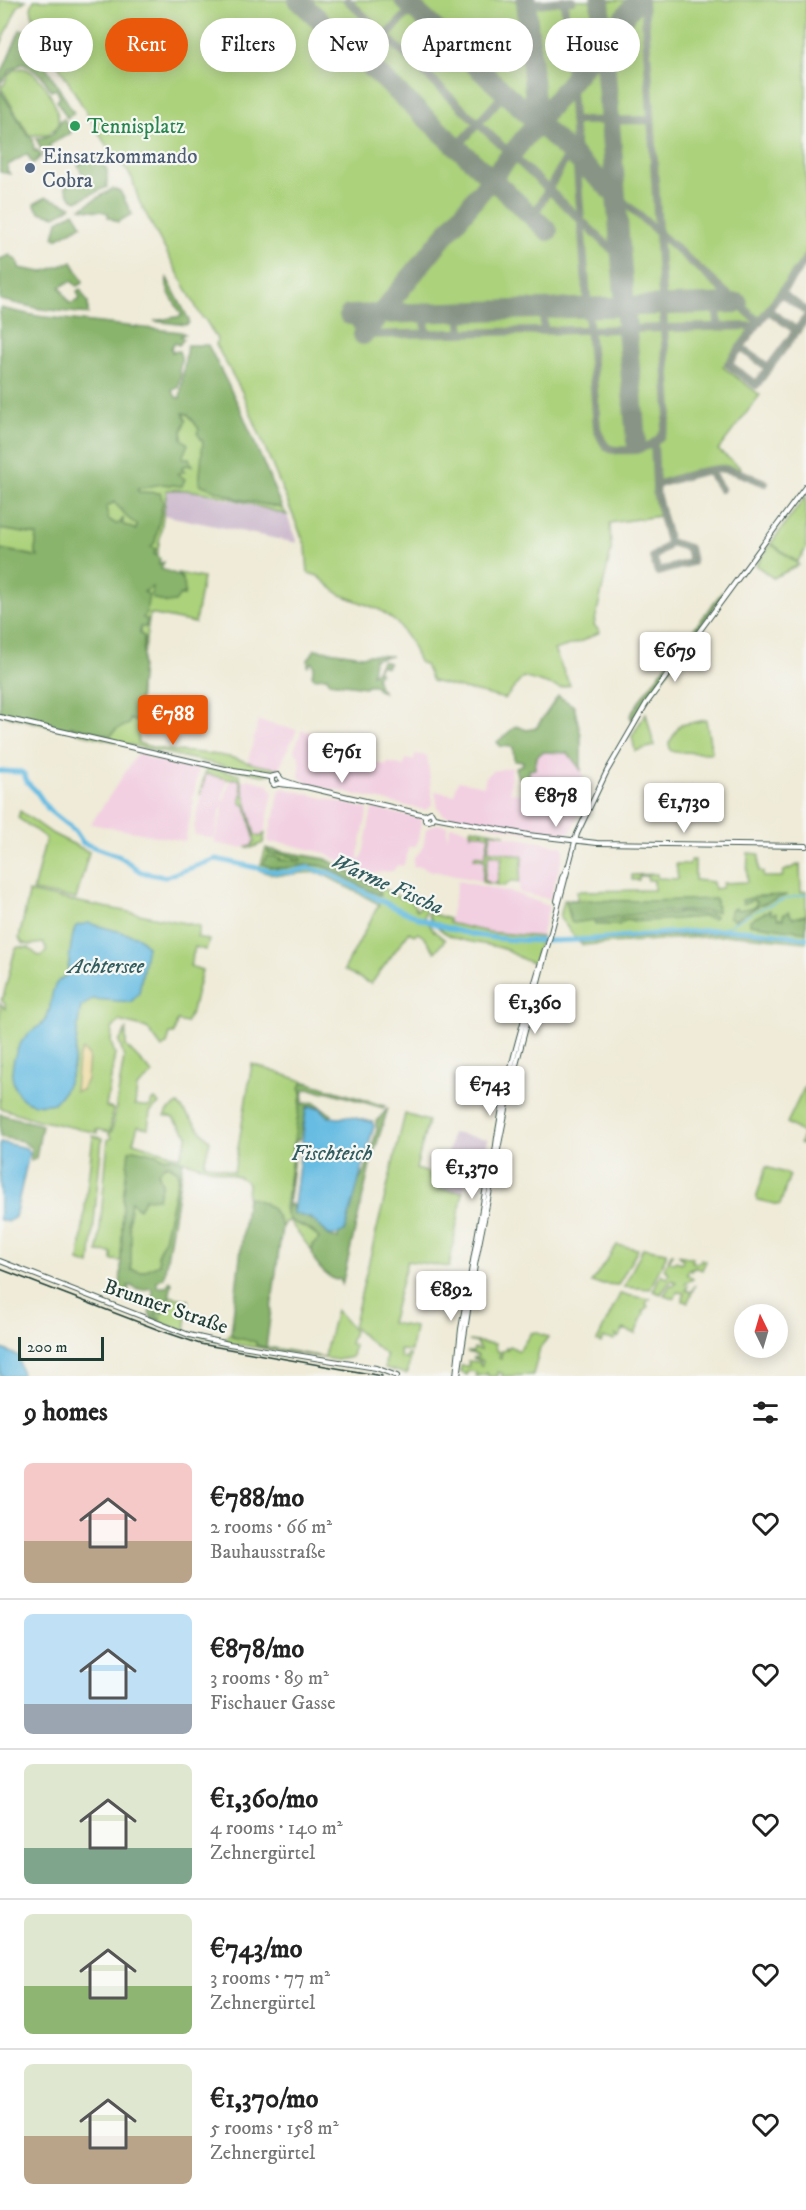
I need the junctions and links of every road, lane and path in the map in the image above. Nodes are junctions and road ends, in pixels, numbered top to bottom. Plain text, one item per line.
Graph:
1 (806, 486) edge
2 (0, 717) edge
3 (272, 780) junction
4 (281, 782) junction
5 (575, 841) junction
6 (806, 846) edge
7 (0, 1261) edge
8 (397, 1376) edge
9 (457, 1376) edge

1 - 5 main road
2 - 3 main road
3 - 4 main road
3 - 4 main road
4 - 5 main road
5 - 6 main road
5 - 9 main road
7 - 8 main road, Brunner Straße

